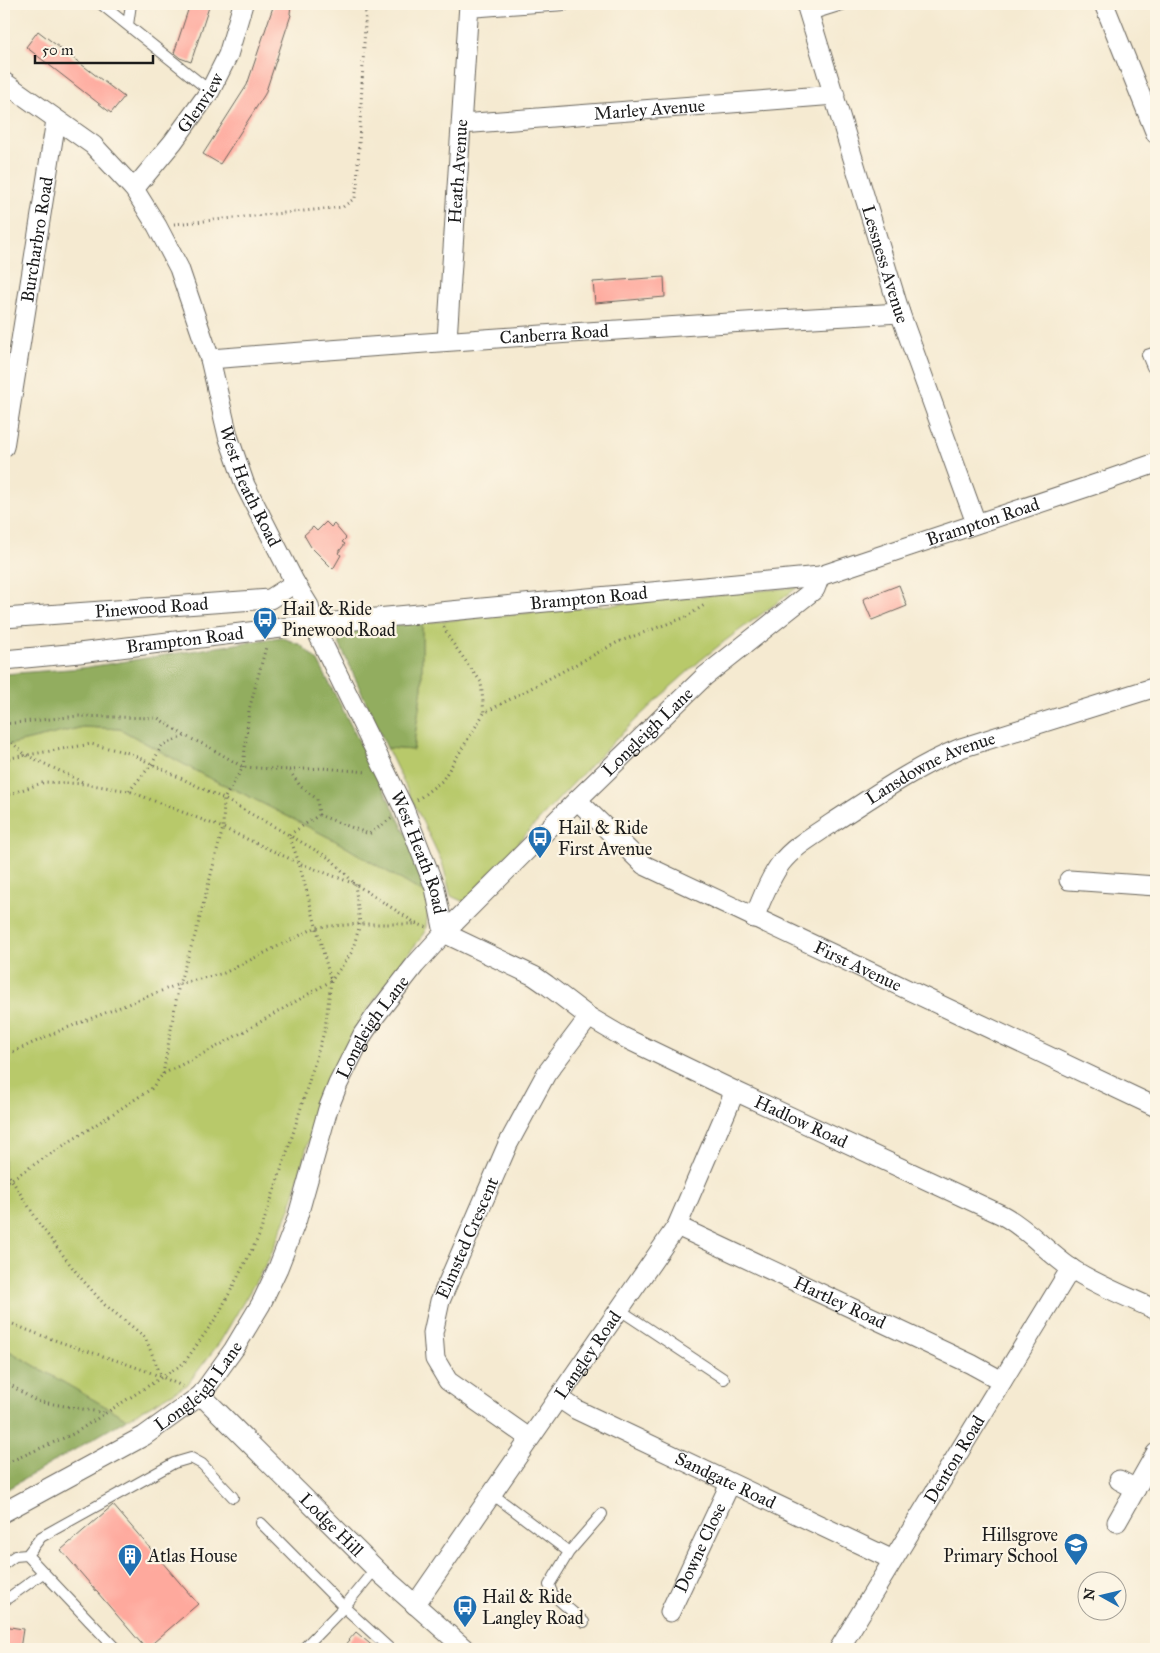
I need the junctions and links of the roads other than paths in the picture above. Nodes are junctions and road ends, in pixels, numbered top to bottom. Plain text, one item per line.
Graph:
1 (101, 4) edge
2 (131, 4) edge
3 (242, 4) edge
4 (845, 4) edge
5 (1104, 4) edge
6 (565, 5) dead end
7 (469, 8) edge
8 (808, 9) edge
9 (128, 25) junction
10 (4, 82) edge
11 (210, 91) junction
12 (835, 95) junction
13 (56, 120) junction
14 (462, 124) junction
15 (1156, 134) edge
16 (134, 190) junction
17 (900, 314) junction
18 (447, 340) junction
19 (1156, 352) edge
20 (210, 359) junction
21 (1152, 367) dead end
22 (4, 448) edge
23 (1156, 463) edge
24 (976, 523) junction
25 (820, 576) junction
26 (295, 584) junction
27 (4, 618) edge
28 (313, 624) junction
29 (4, 660) edge
30 (1156, 687) edge
31 (576, 800) junction
32 (1069, 880) dead end
33 (1156, 886) edge
34 (754, 918) junction
35 (444, 933) junction
36 (588, 1017) junction
37 (734, 1091) junction
38 (1156, 1107) edge
39 (677, 1226) junction
40 (1071, 1268) junction
41 (620, 1310) junction
42 (1156, 1310) edge
43 (724, 1379) dead end
44 (1002, 1381) junction
45 (201, 1395) junction
46 (559, 1398) junction
47 (529, 1438) junction
48 (1156, 1453) edge
49 (1119, 1480) dead end
50 (730, 1484) junction
51 (1136, 1489) junction
52 (491, 1493) junction
53 (233, 1497) dead end
54 (4, 1512) edge
55 (602, 1514) dead end
56 (1117, 1522) dead end
57 (261, 1523) dead end
58 (569, 1552) junction
59 (27, 1555) junction
60 (893, 1560) junction
61 (4, 1564) edge
62 (376, 1568) junction
63 (43, 1573) junction
64 (4, 1600) edge
65 (415, 1605) junction
66 (344, 1607) junction
67 (670, 1612) dead end
68 (584, 1622) dead end
69 (116, 1649) edge
70 (303, 1649) edge
71 (390, 1649) edge
72 (466, 1649) edge
73 (839, 1649) edge

1 - 9 lane
2 - 9 lane
3 - 11 street, Glenview
4 - 8 lane
5 - 15 street
6 - 7 lane
7 - 14 street, Heath Avenue
8 - 12 street, Lessness Avenue
9 - 11 lane
10 - 13 street, West Heath Road
11 - 16 street, Glenview
12 - 14 street, Marley Avenue
12 - 17 street, Lessness Avenue
13 - 16 street, West Heath Road
13 - 22 street, Burcharbro Road
14 - 18 street, Heath Avenue
16 - 20 street, West Heath Road
17 - 18 street, Canberra Road
17 - 24 street, Lessness Avenue
18 - 20 street, Canberra Road
19 - 21 lane
20 - 26 street, West Heath Road
23 - 24 street, Brampton Road
24 - 25 street, Brampton Road
25 - 28 street, Brampton Road
25 - 31 street, Longleigh Lane
26 - 27 street, Pinewood Road
26 - 28 street, West Heath Road
28 - 29 street, Brampton Road
28 - 35 street, West Heath Road
30 - 34 street, Lansdowne Avenue
31 - 34 street, First Avenue
31 - 35 street, Longleigh Lane
32 - 33 street
34 - 38 street, First Avenue
35 - 36 street, Hadlow Road
35 - 45 street, Longleigh Lane
36 - 37 street, Hadlow Road
36 - 47 street, Elmsted Crescent
37 - 39 street, Langley Road
37 - 40 street, Hadlow Road
39 - 41 street, Langley Road
39 - 44 street, Hartley Road
40 - 42 street, Hadlow Road
40 - 44 street, Denton Road
41 - 43 lane
41 - 46 street, Langley Road
44 - 60 street, Denton Road
45 - 54 street, Longleigh Lane
45 - 62 street, Lodge Hill
46 - 47 street, Langley Road
46 - 50 street, Sandgate Road
47 - 52 street, Langley Road
48 - 51 street
49 - 51 street
50 - 60 street, Sandgate Road
50 - 67 street, Downe Close
51 - 56 street
52 - 58 lane
52 - 65 street, Langley Road
53 - 59 lane
55 - 58 lane
57 - 66 lane
58 - 68 lane
59 - 61 lane
59 - 63 lane
60 - 73 street, Denton Road
62 - 65 street, Lodge Hill
62 - 66 lane
63 - 64 lane
63 - 69 lane
65 - 72 street, Lodge Hill
66 - 70 lane
66 - 71 lane

